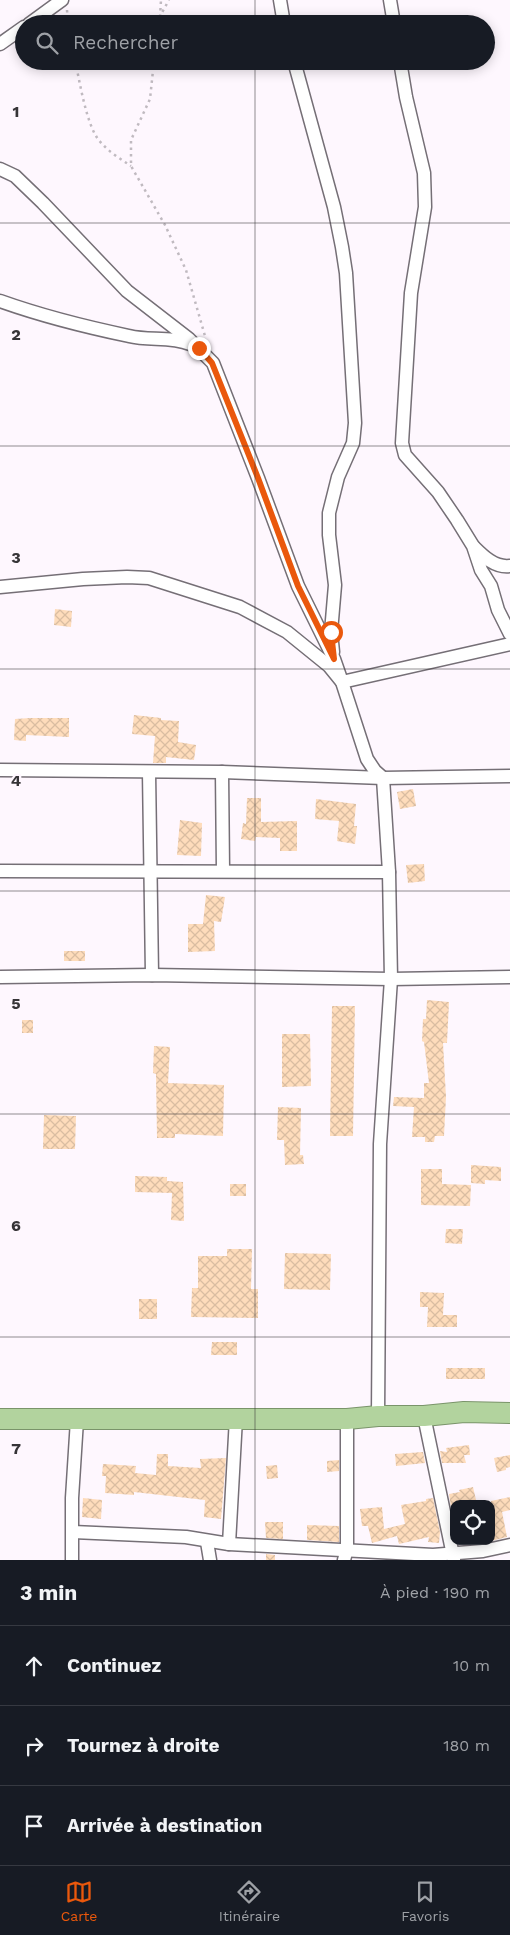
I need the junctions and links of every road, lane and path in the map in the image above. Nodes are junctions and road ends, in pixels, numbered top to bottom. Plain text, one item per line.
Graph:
1 (62, 0) edge
2 (161, 0) edge
3 (170, 0) edge
4 (280, 0) edge
5 (390, 0) edge
6 (41, 15) edge
7 (159, 15) edge
8 (161, 15) edge
9 (282, 15) edge
10 (392, 15) edge
11 (15, 33) edge
12 (0, 44) edge
13 (77, 70) edge
14 (153, 70) edge
15 (296, 70) edge
16 (402, 70) edge
17 (131, 166) junction
18 (0, 169) edge
19 (0, 301) edge
20 (205, 336) dead end
21 (199, 348) junction
22 (473, 546) junction
23 (510, 566) edge
24 (0, 587) edge
25 (510, 634) edge
26 (510, 644) edge
27 (334, 659) junction
28 (342, 682) junction
29 (0, 770) edge
30 (149, 772) junction
31 (222, 772) junction
32 (510, 776) edge
33 (383, 778) junction
34 (0, 870) edge
35 (151, 871) junction
36 (223, 871) junction
37 (390, 872) junction
38 (152, 975) junction
39 (0, 977) edge
40 (510, 977) edge
41 (391, 979) junction
42 (510, 1413) edge
43 (378, 1416) junction
44 (424, 1416) junction
45 (236, 1418) junction
46 (0, 1419) edge
47 (347, 1419) junction
48 (78, 1420) junction
49 (73, 1532) junction
50 (207, 1542) junction
51 (229, 1544) junction
52 (510, 1545) edge
53 (345, 1554) edge
54 (453, 1557) edge
55 (72, 1560) edge
56 (210, 1560) edge

1 - 6 street
2 - 7 path
3 - 8 path
4 - 9 street
5 - 10 street
11 - 12 street
13 - 17 path
14 - 17 path
15 - 27 street
16 - 22 street
17 - 20 path
18 - 21 street
19 - 21 street
21 - 27 street
22 - 23 street
22 - 25 street
24 - 28 street
26 - 28 street
27 - 28 street
28 - 33 street
29 - 30 street
30 - 31 street
30 - 35 street
31 - 33 street
31 - 36 street
32 - 33 street
33 - 37 street
34 - 35 street
35 - 36 street
35 - 38 street
36 - 37 street
37 - 41 street
38 - 39 street
38 - 41 street
40 - 41 street
41 - 43 street
42 - 44 highway
43 - 44 highway
43 - 47 highway
44 - 54 street
45 - 47 highway
45 - 48 highway
45 - 51 street
46 - 48 highway
47 - 53 street
48 - 49 street
49 - 50 street
49 - 55 street
50 - 51 street
50 - 56 street
51 - 53 street
52 - 54 street
53 - 54 street

